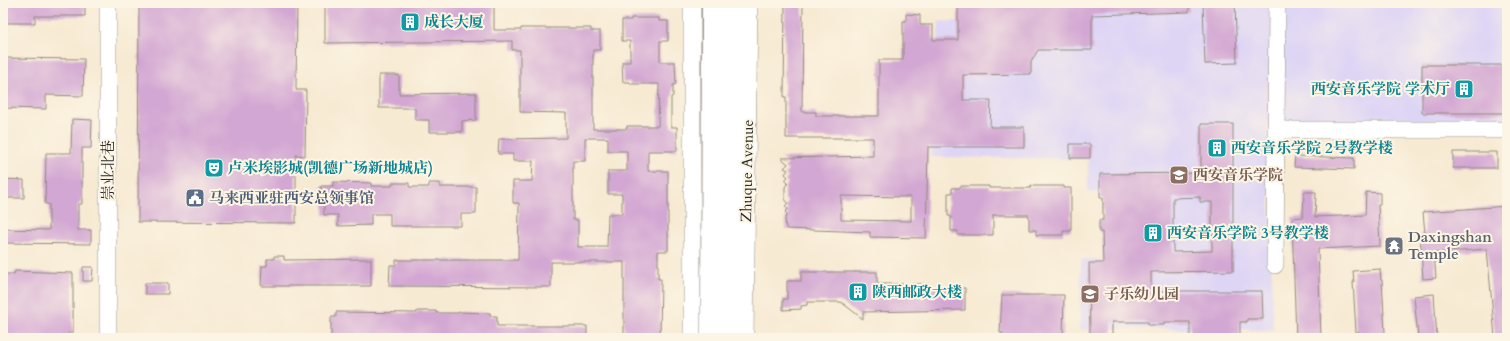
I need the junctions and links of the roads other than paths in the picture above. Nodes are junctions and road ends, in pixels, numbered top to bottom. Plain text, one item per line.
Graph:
1 (108, 3) edge
2 (692, 3) edge
3 (713, 3) edge
4 (730, 3) edge
5 (749, 3) edge
6 (1277, 3) edge
7 (1276, 130) junction
8 (1507, 130) edge
9 (1275, 265) dead end
10 (108, 338) edge
11 (692, 338) edge
12 (712, 338) edge
13 (729, 338) edge
14 (745, 338) edge

1 - 10 street, 崇业北巷
2 - 11 street
3 - 12 main road
4 - 13 main road, Zhuque Avenue
5 - 14 street, Zhuque Avenue
6 - 7 street
7 - 8 street
7 - 9 street

